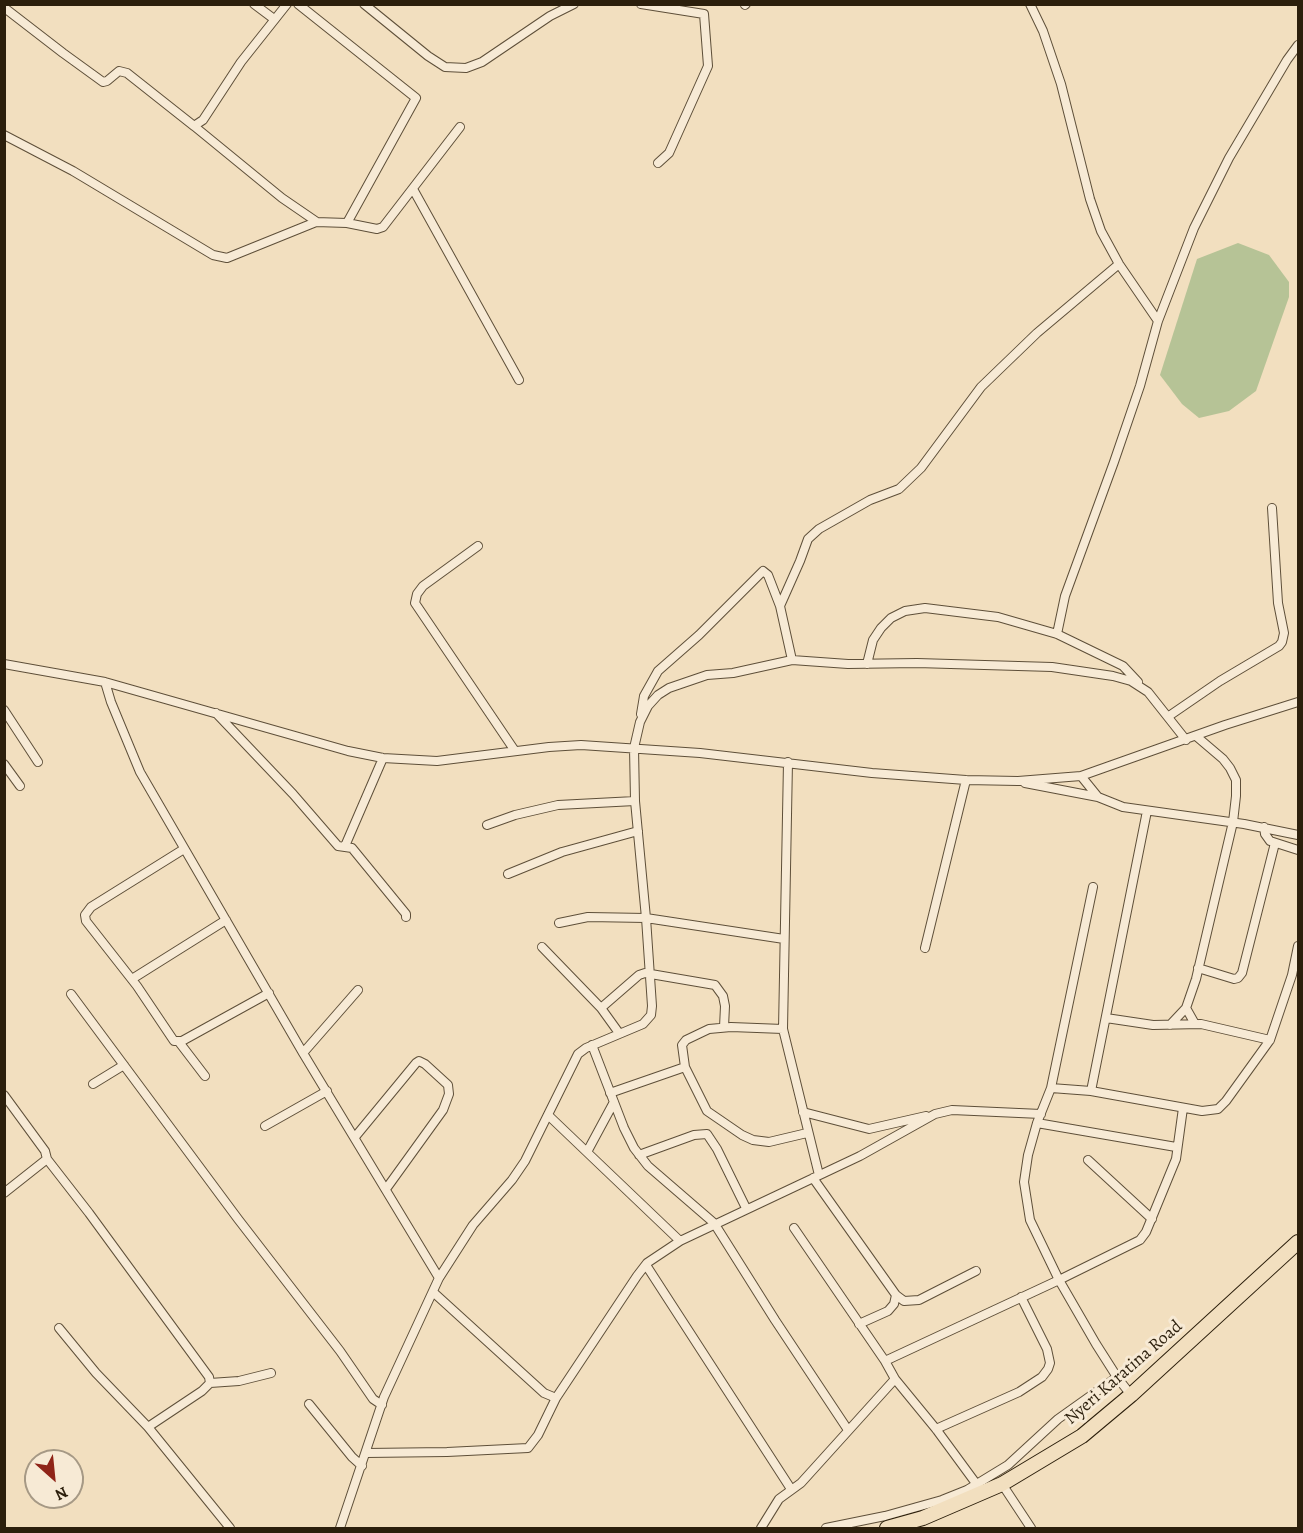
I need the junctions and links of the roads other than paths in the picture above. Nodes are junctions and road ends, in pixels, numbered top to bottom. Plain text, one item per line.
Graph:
1 (254, 4) edge
2 (287, 4) edge
3 (298, 4) edge
4 (364, 4) edge
5 (574, 4) edge
6 (641, 4) edge
7 (1030, 4) edge
8 (6, 7) edge
9 (4, 19) edge
10 (274, 19) junction
11 (1299, 45) edge
12 (194, 126) junction
13 (460, 127) dead end
14 (4, 135) edge
15 (658, 163) dead end
16 (413, 189) junction
17 (317, 222) junction
18 (347, 223) junction
19 (1119, 264) junction
20 (1158, 321) junction
21 (519, 380) dead end
22 (1272, 508) dead end
23 (478, 546) dead end
24 (780, 606) junction
25 (1057, 634) junction
26 (792, 660) junction
27 (4, 664) edge
28 (867, 664) junction
29 (105, 682) junction
30 (1148, 692) junction
31 (1299, 702) edge
32 (4, 710) edge
33 (216, 713) junction
34 (1169, 716) junction
35 (640, 722) junction
36 (1196, 736) junction
37 (1186, 740) junction
38 (634, 748) junction
39 (515, 751) junction
40 (383, 758) junction
41 (38, 762) dead end
42 (788, 762) junction
43 (4, 764) edge
44 (1081, 776) junction
45 (966, 780) junction
46 (1018, 781) junction
47 (20, 786) dead end
48 (1098, 798) junction
49 (635, 801) junction
50 (1147, 811) junction
51 (1233, 822) junction
52 (487, 825) dead end
53 (1264, 827) junction
54 (638, 831) junction
55 (1296, 833) edge
56 (1275, 843) junction
57 (345, 846) junction
58 (184, 849) junction
59 (1299, 850) edge
60 (508, 874) dead end
61 (1093, 887) dead end
62 (406, 917) dead end
63 (646, 918) junction
64 (225, 920) junction
65 (789, 920) dead end
66 (559, 923) dead end
67 (784, 939) junction
68 (1299, 946) edge
69 (542, 947) dead end
70 (925, 948) dead end
71 (1198, 968) junction
72 (650, 974) junction
73 (132, 979) junction
74 (358, 990) dead end
75 (269, 993) junction
76 (72, 994) dead end
77 (601, 1008) junction
78 (1186, 1008) junction
79 (1106, 1018) junction
80 (1195, 1024) junction
81 (1170, 1025) junction
82 (724, 1027) junction
83 (783, 1029) junction
84 (619, 1033) junction
85 (1270, 1040) junction
86 (179, 1042) junction
87 (592, 1046) junction
88 (303, 1053) junction
89 (124, 1065) junction
90 (685, 1067) junction
91 (205, 1076) dead end
92 (93, 1084) dead end
93 (1051, 1088) junction
94 (327, 1091) junction
95 (1091, 1091) junction
96 (4, 1095) edge
97 (612, 1097) junction
98 (1183, 1108) junction
99 (802, 1112) junction
100 (937, 1114) junction
101 (1041, 1114) junction
102 (548, 1115) junction
103 (1036, 1123) junction
104 (265, 1126) dead end
105 (807, 1133) junction
106 (355, 1137) junction
107 (1176, 1147) junction
108 (587, 1152) junction
109 (639, 1155) junction
110 (47, 1159) junction
111 (1088, 1160) dead end
112 (816, 1177) junction
113 (386, 1189) junction
114 (4, 1192) edge
115 (746, 1208) junction
116 (1152, 1219) junction
117 (714, 1223) junction
118 (794, 1228) dead end
119 (680, 1241) junction
120 (1299, 1242) edge
121 (646, 1265) junction
122 (976, 1271) dead end
123 (439, 1278) junction
124 (1059, 1280) junction
125 (433, 1292) junction
126 (896, 1295) junction
127 (1022, 1297) junction
128 (859, 1324) junction
129 (59, 1328) dead end
130 (885, 1360) junction
131 (271, 1373) dead end
132 (1117, 1377) junction
133 (895, 1379) junction
134 (210, 1383) junction
135 (1131, 1395) junction
136 (556, 1398) junction
137 (309, 1404) dead end
138 (382, 1405) junction
139 (148, 1427) junction
140 (936, 1429) junction
141 (848, 1430) junction
142 (366, 1453) junction
143 (362, 1466) junction
144 (1002, 1484) junction
145 (980, 1488) junction
146 (791, 1489) junction
147 (921, 1512) junction
148 (230, 1528) edge
149 (340, 1528) edge
150 (761, 1528) edge
151 (826, 1528) edge
152 (887, 1528) edge
153 (1031, 1528) edge

1 - 10 street
2 - 10 street
3 - 18 street
4 - 5 street
6 - 15 street
7 - 19 street
8 - 9 street
8 - 12 street
10 - 12 street
11 - 20 street
12 - 17 street
13 - 16 street
14 - 17 street
16 - 18 street
16 - 21 street
17 - 18 street
19 - 20 street
19 - 24 street
20 - 25 street
22 - 34 street
23 - 39 street
24 - 26 street
24 - 35 street
25 - 28 street
25 - 30 street
26 - 28 street
26 - 35 street
27 - 29 street
28 - 30 street
29 - 33 street
29 - 58 street
30 - 34 street
31 - 36 street
32 - 41 street
33 - 40 street
33 - 57 street
34 - 37 street
35 - 38 street
36 - 37 street
36 - 51 street
37 - 44 street
38 - 39 street
38 - 42 street
38 - 49 street
39 - 40 street
40 - 57 street
42 - 45 street
42 - 65 street
42 - 67 street
43 - 47 street
44 - 46 street
44 - 48 street
45 - 46 street
45 - 70 street
46 - 48 street
48 - 50 street
49 - 52 street
49 - 54 street
50 - 51 street
50 - 79 street
51 - 53 street
51 - 71 street
53 - 55 street
53 - 56 street
54 - 60 street
54 - 63 street
56 - 59 street
56 - 71 street
57 - 62 street
58 - 64 street
58 - 73 street
61 - 93 street
63 - 66 street
63 - 67 street
63 - 72 street
64 - 73 street
64 - 75 street
67 - 83 street
68 - 85 street
69 - 77 street
71 - 78 street
72 - 77 street
72 - 82 street
72 - 84 street
73 - 86 street
74 - 88 street
75 - 86 street
75 - 88 street
76 - 89 street
77 - 84 street
78 - 80 street
78 - 81 street
79 - 81 street
79 - 95 street
80 - 81 street
80 - 85 street
82 - 83 street
82 - 90 street
83 - 99 street
84 - 87 street
85 - 98 street
86 - 91 street
87 - 97 street
87 - 102 street
88 - 94 street
89 - 92 street
89 - 138 street
90 - 97 street
90 - 105 street
93 - 95 street
93 - 101 street
94 - 104 street
94 - 106 street
95 - 98 street
96 - 110 street
97 - 108 street
97 - 109 street
98 - 107 street
99 - 100 street
99 - 105 street
100 - 101 street
100 - 112 street
101 - 103 street
102 - 108 street
102 - 123 street
103 - 107 street
103 - 124 street
105 - 112 street
106 - 113 street
106 - 113 street
107 - 116 street
108 - 119 street
109 - 115 street
109 - 117 street
110 - 114 street
110 - 134 street
111 - 116 street
112 - 115 street
112 - 126 street
113 - 123 street
115 - 117 street
116 - 124 street
117 - 119 street
117 - 141 street
118 - 128 street
119 - 121 street
120 - 135 highway, Nyeri Karatina Road
121 - 136 street
121 - 146 street
122 - 126 street
123 - 125 street
124 - 127 street
124 - 132 street
125 - 136 street
125 - 138 street
126 - 128 street
127 - 130 street
127 - 140 street
128 - 130 street
129 - 139 street
130 - 133 street
131 - 134 street
132 - 135 street
132 - 145 street
133 - 140 street
133 - 141 street
134 - 139 street
135 - 144 highway, Nyeri Karatina Road
136 - 142 street
137 - 143 street
138 - 142 street
139 - 148 street
140 - 145 street
141 - 146 street
142 - 143 street
143 - 149 street
144 - 145 highway, Nyeri Karatina Road
144 - 153 street
145 - 147 highway, Nyeri Karatina Road
146 - 150 street
147 - 151 street
147 - 152 highway, Nyeri Karatina Road

